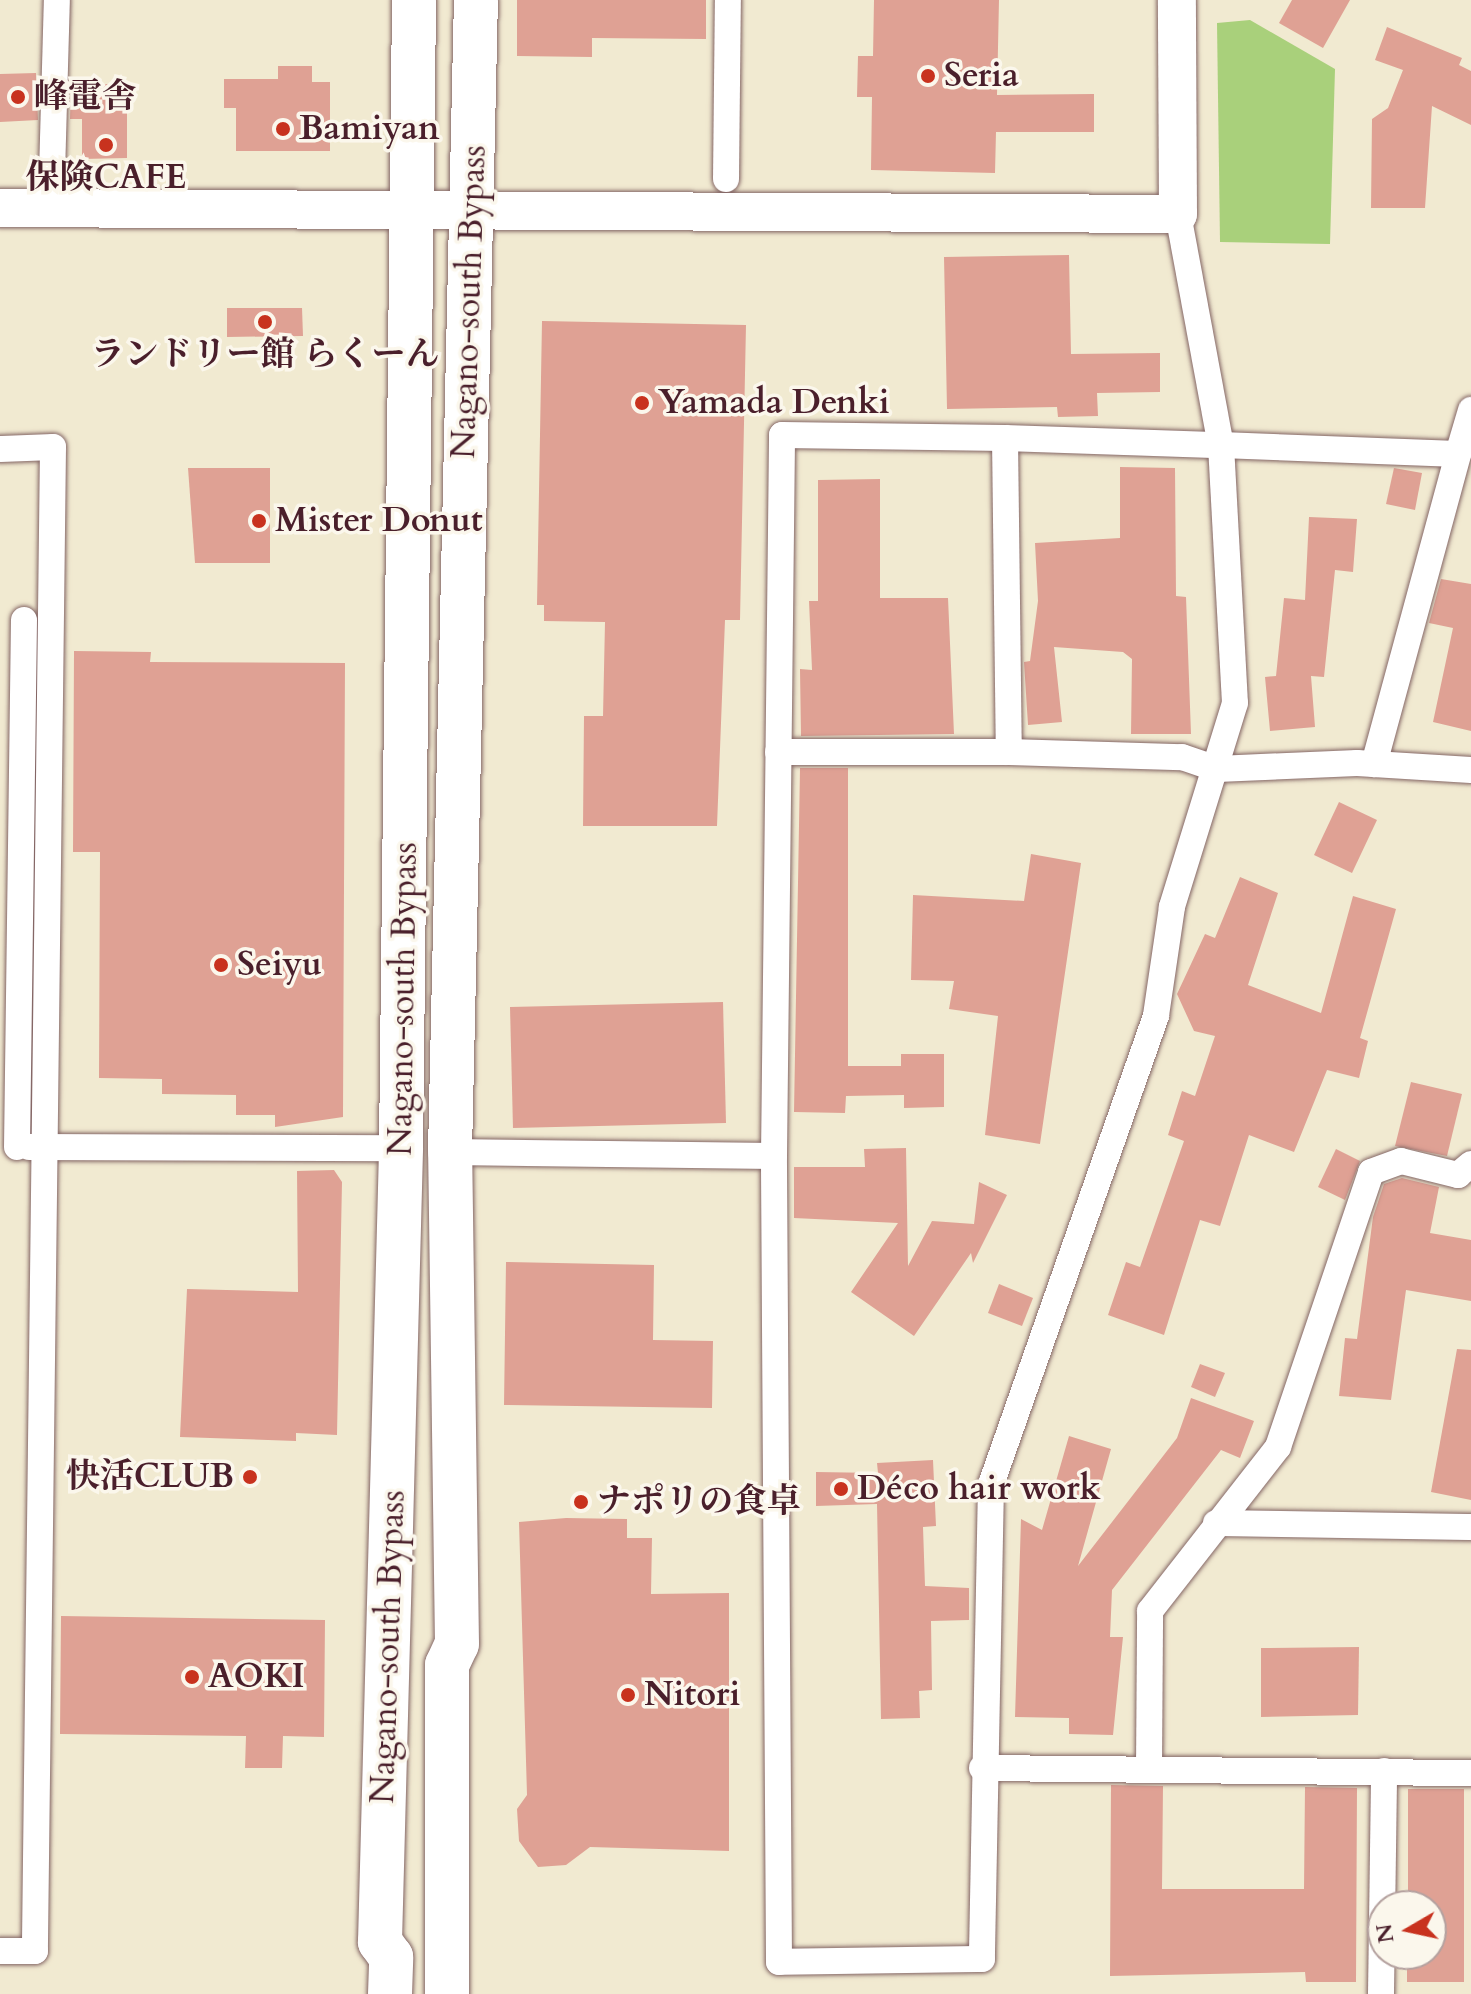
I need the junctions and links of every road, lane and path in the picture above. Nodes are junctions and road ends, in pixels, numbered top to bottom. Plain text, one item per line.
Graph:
1 (57, 0) edge
2 (414, 0) edge
3 (476, 0) edge
4 (728, 0) edge
5 (1177, 0) edge
6 (726, 179) dead end
7 (414, 205) junction
8 (0, 208) edge
9 (473, 208) junction
10 (51, 210) junction
11 (1178, 214) junction
12 (1471, 410) edge
13 (1005, 438) junction
14 (1221, 445) junction
15 (0, 449) edge
16 (1458, 454) junction
17 (24, 620) dead end
18 (778, 752) junction
19 (1009, 752) junction
20 (1374, 764) junction
21 (1217, 769) junction
22 (1471, 770) edge
23 (43, 1146) junction
24 (8, 1147) edge
25 (401, 1148) junction
26 (450, 1152) junction
27 (774, 1156) junction
28 (1471, 1164) edge
29 (1216, 1523) junction
30 (1471, 1527) edge
31 (457, 1644) junction
32 (982, 1768) junction
33 (1149, 1769) junction
34 (1384, 1771) junction
35 (1471, 1773) edge
36 (380, 1942) junction
37 (0, 1951) edge
38 (367, 1994) edge
39 (390, 1994) edge
40 (447, 1994) edge
41 (475, 1994) edge
42 (1381, 1994) edge

1 - 10 street
2 - 7 highway, Nagano-south Bypass
3 - 9 highway, Nagano-south Bypass
4 - 6 street
5 - 11 street
7 - 9 street
7 - 10 street
7 - 25 highway, Nagano-south Bypass
8 - 10 street
9 - 11 street
9 - 26 highway, Nagano-south Bypass
11 - 14 street
12 - 16 street
13 - 14 street
13 - 18 street
13 - 19 street
14 - 16 street
14 - 21 street
15 - 23 street
16 - 20 street
17 - 24 street
18 - 19 street
18 - 27 street
19 - 21 street
20 - 21 street
20 - 22 street
21 - 32 street
23 - 24 street
23 - 25 street
23 - 37 street
25 - 36 highway, Nagano-south Bypass
26 - 27 street
26 - 31 highway, Nagano-south Bypass
27 - 32 street
28 - 29 street
29 - 30 street
29 - 33 street
31 - 40 highway, Nagano-south Bypass
31 - 41 highway
32 - 33 street
33 - 34 street
34 - 35 street
34 - 42 street
36 - 38 highway
36 - 39 highway, Nagano-south Bypass

